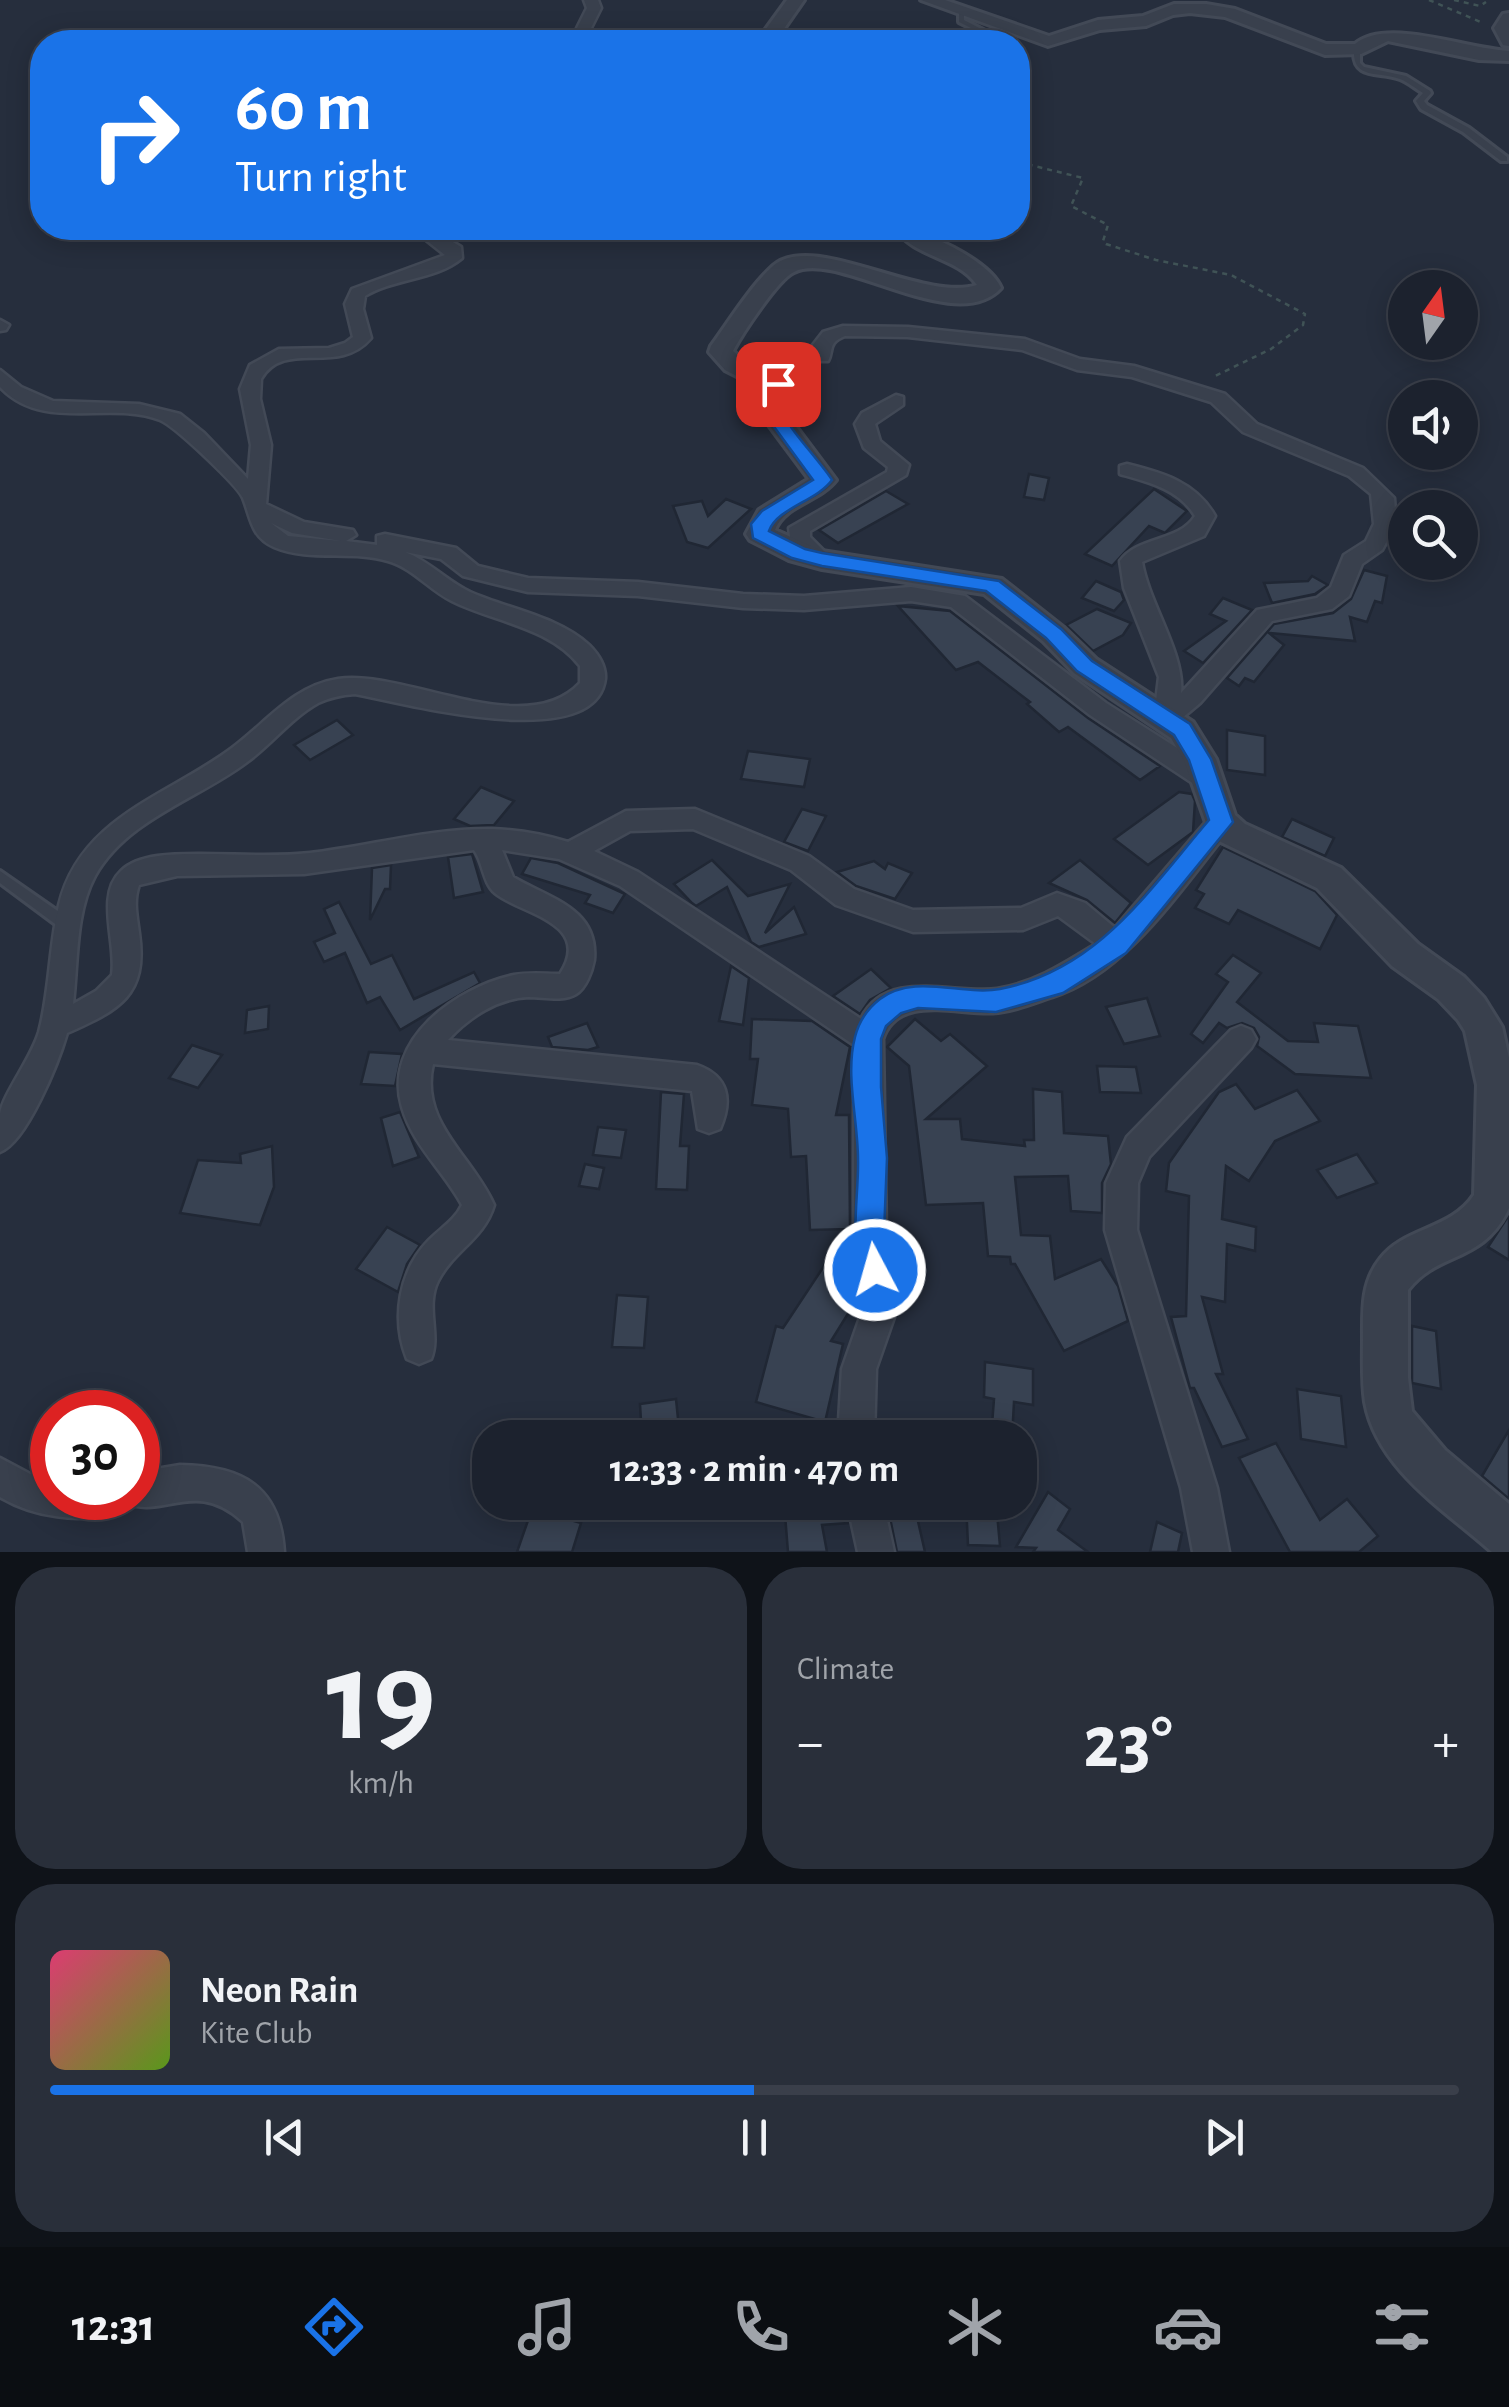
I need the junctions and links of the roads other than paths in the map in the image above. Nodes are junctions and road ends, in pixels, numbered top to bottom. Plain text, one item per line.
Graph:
1 (592, 0) edge
2 (796, 0) edge
3 (929, 0) edge
4 (961, 12) junction
5 (585, 30) edge
6 (774, 30) edge
7 (979, 30) edge
8 (1015, 30) edge
9 (1030, 35) edge
10 (1357, 51) junction
11 (1509, 56) edge
12 (1504, 160) dead end
13 (440, 240) edge
14 (919, 240) edge
15 (821, 357) dead end
16 (0, 376) edge
17 (896, 401) dead end
18 (1127, 470) dead end
19 (255, 507) junction
20 (822, 560) junction
21 (1166, 718) junction
22 (1206, 779) junction
23 (1221, 822) junction
24 (480, 840) junction
25 (572, 852) junction
26 (0, 876) edge
27 (69, 926) junction
28 (1117, 945) junction
29 (55, 1025) junction
30 (868, 1039) junction
31 (1241, 1039) dead end
32 (424, 1050) junction
33 (709, 1119) dead end
34 (0, 1138) edge
35 (418, 1347) dead end
36 (857, 1420) edge
37 (0, 1476) edge
38 (160, 1485) edge
39 (30, 1493) edge
40 (869, 1520) edge
41 (1509, 1535) edge
42 (266, 1552) edge
43 (876, 1552) edge
44 (1211, 1552) edge

1 - 5 street
2 - 6 street
3 - 4 street
4 - 7 lane
4 - 8 street
9 - 10 street
10 - 11 street
10 - 12 lane
13 - 19 street
14 - 20 street
15 - 21 street
16 - 19 street
17 - 20 street
18 - 21 street
19 - 22 street
19 - 27 street
20 - 21 street
21 - 22 street
22 - 23 street
23 - 28 street
23 - 41 street
24 - 25 street
24 - 29 street
24 - 32 street
25 - 28 street
25 - 30 street
26 - 27 lane
27 - 29 street
28 - 30 street
29 - 34 street
30 - 36 street
31 - 44 street
32 - 33 street
32 - 35 street
37 - 39 street
38 - 42 street
40 - 43 street

